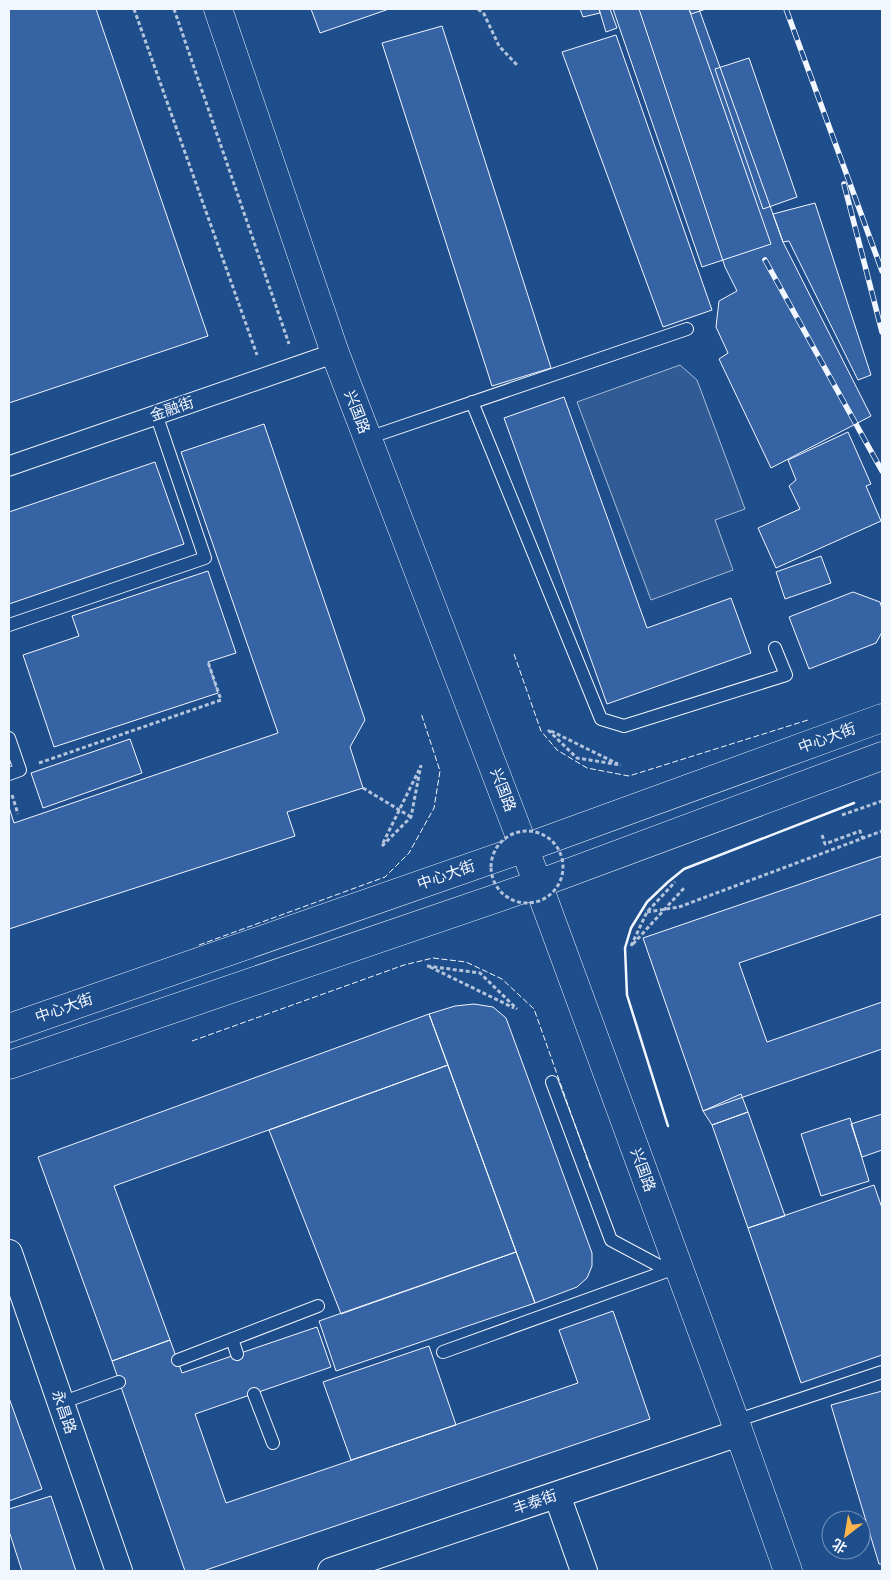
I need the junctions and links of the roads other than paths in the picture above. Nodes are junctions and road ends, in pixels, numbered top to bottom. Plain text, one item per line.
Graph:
1 (218, 9) edge
2 (687, 329) dead end
3 (334, 353) junction
4 (472, 402) junction
5 (156, 414) junction
6 (368, 438) junction
7 (9, 466) edge
8 (9, 625) edge
9 (775, 648) dead end
10 (882, 718) edge
11 (9, 738) edge
12 (882, 756) edge
13 (14, 772) edge
14 (513, 844) junction
15 (538, 884) junction
16 (9, 1028) edge
17 (9, 1064) edge
18 (552, 1082) dead end
19 (9, 1253) edge
20 (673, 1269) junction
21 (318, 1306) dead end
22 (232, 1339) junction
23 (443, 1352) dead end
24 (237, 1354) dead end
25 (178, 1360) dead end
26 (882, 1372) edge
27 (119, 1382) dead end
28 (254, 1394) dead end
29 (61, 1403) junction
30 (737, 1427) junction
31 (273, 1443) dead end
32 (557, 1495) junction
33 (119, 1571) edge
34 (331, 1571) edge
35 (584, 1571) edge
36 (788, 1571) edge

1 - 3 main road, 兴国路
2 - 4 lane
3 - 5 street, 金融街
3 - 6 main road, 兴国路
4 - 6 lane
4 - 9 lane
5 - 7 street, 金融街
5 - 8 lane
6 - 14 main road, 兴国路
10 - 14 main road, 中心大街
11 - 13 lane
12 - 15 main road
14 - 15 main road, 兴国路
14 - 16 main road, 中心大街
15 - 17 main road
15 - 20 main road, 兴国路
18 - 20 lane
19 - 29 street, 永昌路
20 - 23 lane
20 - 30 main road, 兴国路
21 - 22 lane
22 - 24 lane
22 - 25 lane
26 - 30 lane
27 - 29 lane
28 - 31 lane
29 - 33 street, 永昌路
30 - 32 street, 丰泰街
30 - 36 main road, 兴国路
32 - 34 street, 丰泰街
32 - 35 street

